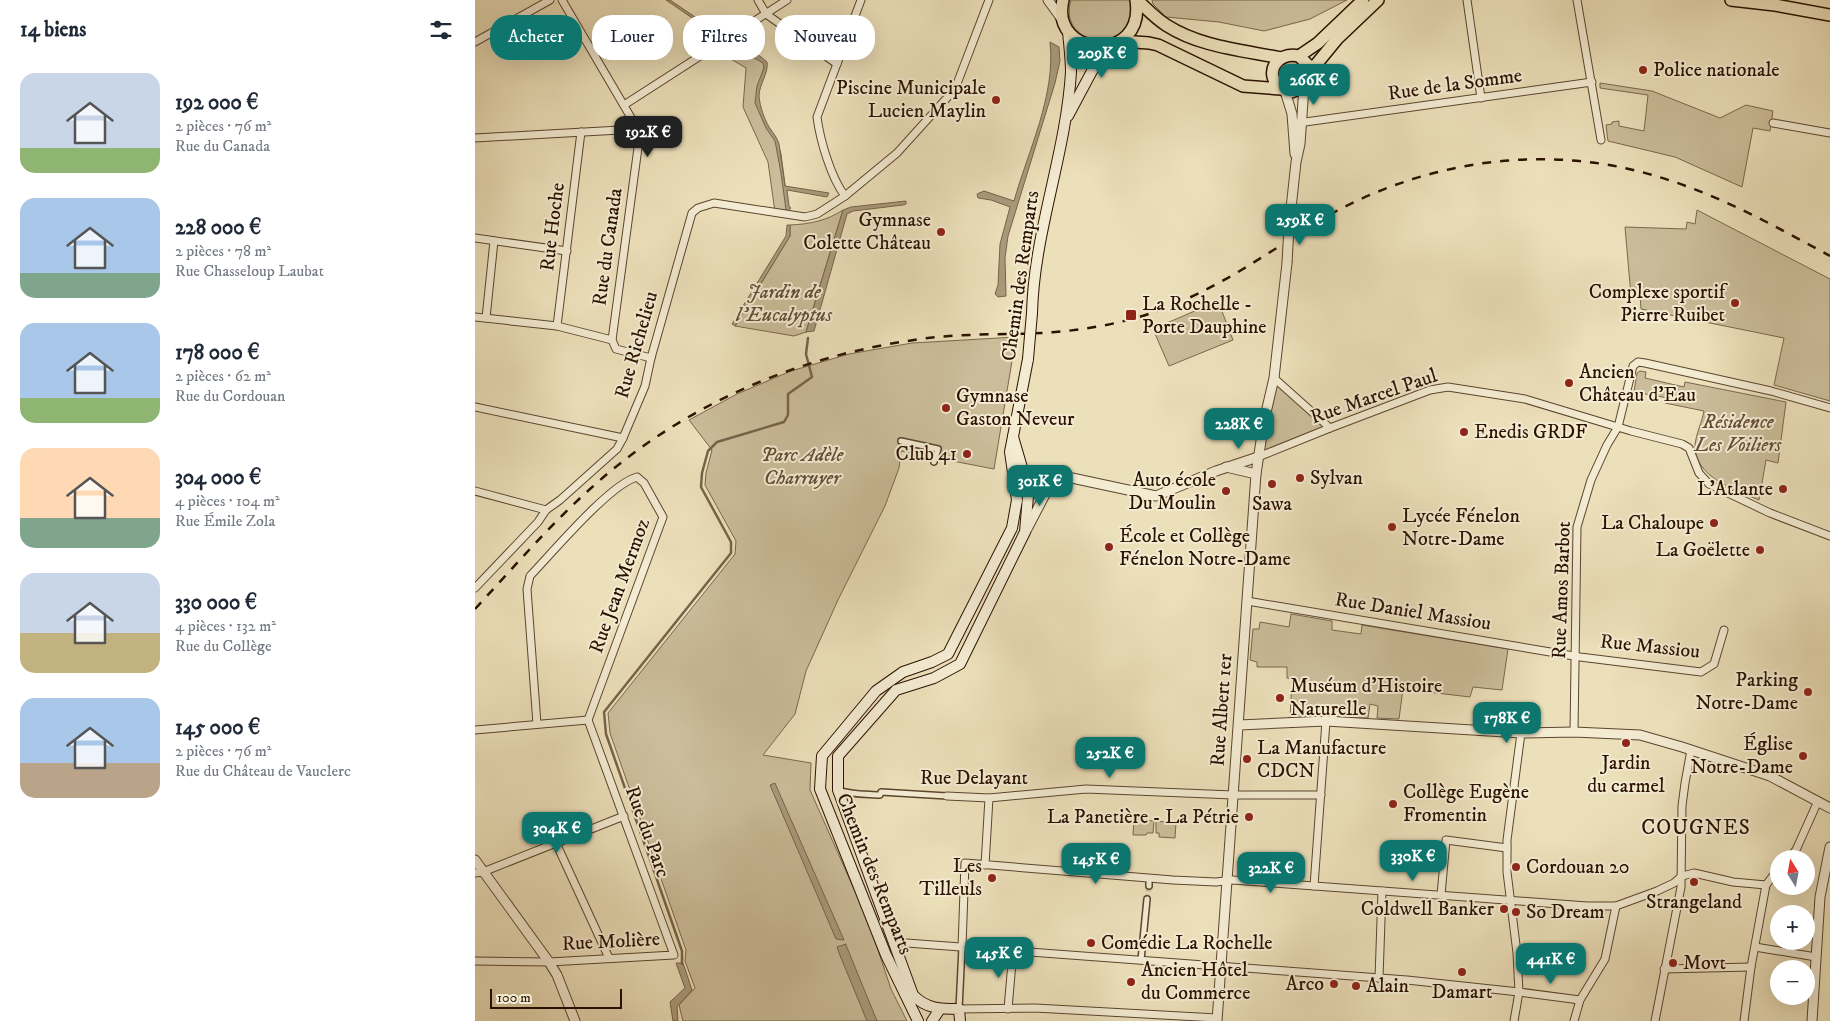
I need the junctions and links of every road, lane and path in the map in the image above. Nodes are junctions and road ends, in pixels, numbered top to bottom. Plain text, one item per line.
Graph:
1 (550, 0) edge
2 (562, 0) edge
3 (758, 0) edge
4 (787, 0) edge
5 (861, 0) edge
6 (989, 0) edge
7 (1047, 0) edge
8 (1063, 0) edge
9 (1136, 0) edge
10 (1363, 0) edge
11 (1378, 0) edge
12 (1467, 0) edge
13 (1577, 0) edge
14 (1581, 0) edge
15 (1731, 0) edge
16 (1758, 0) edge
17 (1775, 5) junction
18 (1580, 8) junction
19 (766, 14) junction
20 (1830, 15) edge
21 (1066, 26) junction
22 (475, 42) edge
23 (1116, 43) junction
24 (1299, 56) junction
25 (1281, 58) junction
26 (837, 64) junction
27 (1310, 72) junction
28 (1591, 82) junction
29 (1304, 87) junction
30 (1283, 90) junction
31 (1481, 98) junction
32 (624, 105) junction
33 (1065, 122) junction
34 (1297, 123) junction
35 (1773, 123) dead end
36 (638, 129) junction
37 (581, 132) junction
38 (1830, 133) edge
39 (475, 138) edge
40 (1601, 140) dead end
41 (845, 196) junction
42 (475, 238) edge
43 (495, 241) junction
44 (567, 251) junction
45 (475, 316) edge
46 (486, 318) junction
47 (557, 326) junction
48 (612, 340) junction
49 (651, 358) junction
50 (1274, 378) junction
51 (475, 407) edge
52 (1830, 408) edge
53 (1618, 427) junction
54 (1330, 428) junction
55 (1013, 436) junction
56 (623, 438) junction
57 (901, 441) dead end
58 (1259, 456) junction
59 (935, 462) dead end
60 (1226, 467) junction
61 (1256, 474) junction
62 (1052, 480) junction
63 (1026, 483) junction
64 (1015, 485) junction
65 (475, 491) edge
66 (546, 510) junction
67 (1025, 532) junction
68 (1830, 536) edge
69 (475, 588) edge
70 (1247, 601) junction
71 (1724, 630) dead end
72 (1575, 655) junction
73 (589, 720) junction
74 (1326, 721) junction
75 (537, 724) junction
76 (1239, 725) junction
77 (475, 730) edge
78 (1574, 732) junction
79 (1521, 733) junction
80 (1691, 750) junction
81 (838, 790) junction
82 (1233, 795) junction
83 (1321, 795) junction
84 (947, 796) joint
85 (989, 798) junction
86 (1818, 800) junction
87 (1830, 808) edge
88 (624, 816) junction
89 (556, 843) junction
90 (1830, 847) edge
91 (1507, 848) junction
92 (1795, 850) edge
93 (475, 860) edge
94 (985, 865) junction
95 (479, 873) edge
96 (1682, 876) junction
97 (1149, 878) junction
98 (1827, 878) edge
99 (1770, 880) edge
100 (1226, 882) junction
101 (1766, 885) junction
102 (1149, 886) tunnel mouth
103 (1314, 886) junction
104 (1383, 891) junction
105 (1441, 895) junction
106 (1147, 899) tunnel mouth
107 (1510, 900) junction
108 (1616, 906) junction
109 (893, 942) junction
110 (962, 947) junction
111 (1755, 947) junction
112 (1013, 951) junction
113 (674, 955) joint
114 (1816, 957) junction
115 (609, 958) junction
116 (1141, 960) junction
117 (475, 961) edge
118 (549, 962) junction
119 (1221, 966) junction
120 (1751, 967) junction
121 (1664, 969) junction
122 (1379, 978) junction
123 (1519, 992) junction
124 (1580, 1000) junction
125 (940, 1008) junction
126 (959, 1009) junction
127 (1008, 1009) junction
128 (1217, 1020) edge
129 (575, 1021) edge
130 (917, 1021) edge
131 (932, 1021) edge
132 (959, 1021) edge
133 (1514, 1021) edge
134 (1574, 1021) edge
135 (1655, 1021) edge
136 (1744, 1021) edge
137 (1813, 1021) edge

1 - 22 street
2 - 32 street
3 - 19 street
4 - 19 street
5 - 26 street
6 - 41 street, Rue Richelieu
7 - 21 street
8 - 21 main road
9 - 23 main road
9 - 25 main road
10 - 24 main road
11 - 27 main road
12 - 31 street
13 - 18 street
14 - 18 street
15 - 17 main road
16 - 17 main road
17 - 20 main road
18 - 28 street
19 - 26 street
19 - 32 street
21 - 23 main road
21 - 33 main road, Chemin des Remparts
23 - 30 main road
23 - 33 main road, Chemin des Remparts
24 - 25 main road
24 - 27 main road
25 - 30 main road
26 - 41 street
27 - 29 main road
28 - 31 street, Rue de la Somme
28 - 40 street
29 - 30 main road
29 - 34 street
30 - 34 street
31 - 34 street, Rue de la Somme
32 - 36 street
33 - 55 main road, Chemin des Remparts, bridge
34 - 50 street, Rue Albert 1er, bridge
35 - 38 street
36 - 37 street
36 - 48 street, Rue du Canada
37 - 39 street
37 - 44 street, Rue Hoche
41 - 49 street, Rue Richelieu
42 - 43 street
43 - 44 street
43 - 46 street
44 - 47 street, Rue Hoche
45 - 46 street
46 - 47 street
47 - 48 street
48 - 49 street
49 - 56 street, Rue Richelieu
50 - 54 street
50 - 58 street, Rue Albert 1er
51 - 56 street
52 - 53 street, Rue Amos Barbot
53 - 54 street, Rue Marcel Paul
53 - 68 street, Rue Marcel Paul
53 - 72 street, Rue Amos Barbot
54 - 58 street, Rue Marcel Paul
55 - 63 main road, Chemin des Remparts
55 - 64 main road, Chemin des Remparts
56 - 66 street, Rue Richelieu
57 - 59 street
58 - 60 street
58 - 61 street, Rue Albert 1er
60 - 61 street
60 - 62 street
61 - 70 street, Rue Albert 1er
62 - 63 street
62 - 67 street, Chemin des Remparts
63 - 64 street
63 - 67 main road, Chemin des Remparts
64 - 130 main road, Chemin des Remparts
65 - 66 street
66 - 69 street, Rue Richelieu
67 - 81 main road, Chemin des Remparts
70 - 72 street, Rue Daniel Massiou
70 - 76 street, Rue Albert 1er
71 - 72 street, Rue Massiou
72 - 78 street, Rue Amos Barbot
73 - 75 street
73 - 75 street, Rue Jean Mermoz
73 - 88 street, Rue du Parc
74 - 76 street
74 - 79 street
74 - 83 street
75 - 77 street
76 - 82 street, Rue Albert 1er
78 - 79 street
78 - 80 street
79 - 91 street
80 - 86 street
80 - 96 street
81 - 84 street, Rue Delayant
81 - 109 main road, Chemin des Remparts
82 - 83 street, Rue Delayant
82 - 85 street, Rue Delayant
82 - 100 street, Rue Albert 1er
83 - 103 street
84 - 85 street, Rue Delayant
85 - 94 street
86 - 87 street
86 - 92 street
88 - 89 street
88 - 113 street, Rue du Parc
89 - 95 street
89 - 115 street
90 - 98 street
91 - 105 street
91 - 107 street
93 - 95 street
94 - 97 street
94 - 110 street
95 - 118 street
96 - 101 street
96 - 108 street
96 - 121 street
97 - 100 street
97 - 102 street
98 - 114 street
99 - 101 street
100 - 103 street
100 - 119 street, Rue Albert 1er
101 - 111 street
103 - 104 street
104 - 105 street
104 - 122 street
105 - 107 street
106 - 116 street
107 - 108 street
107 - 123 street
108 - 124 street
109 - 110 street
109 - 125 main road, Chemin des Remparts
110 - 112 street
110 - 126 street
111 - 114 street
111 - 120 street
112 - 116 street
112 - 127 street
113 - 115 street, Rue Molière
114 - 137 street
115 - 118 street, Rue Molière
116 - 119 street
117 - 118 street, Rue Molière
118 - 129 street
119 - 122 street
119 - 128 street, Rue Albert 1er
120 - 121 street
120 - 136 street
121 - 135 street
122 - 123 street
123 - 124 street
123 - 133 street
124 - 134 street
125 - 126 main road, Chemin des Remparts
125 - 131 main road
126 - 127 street
126 - 132 main road
127 - 128 street

